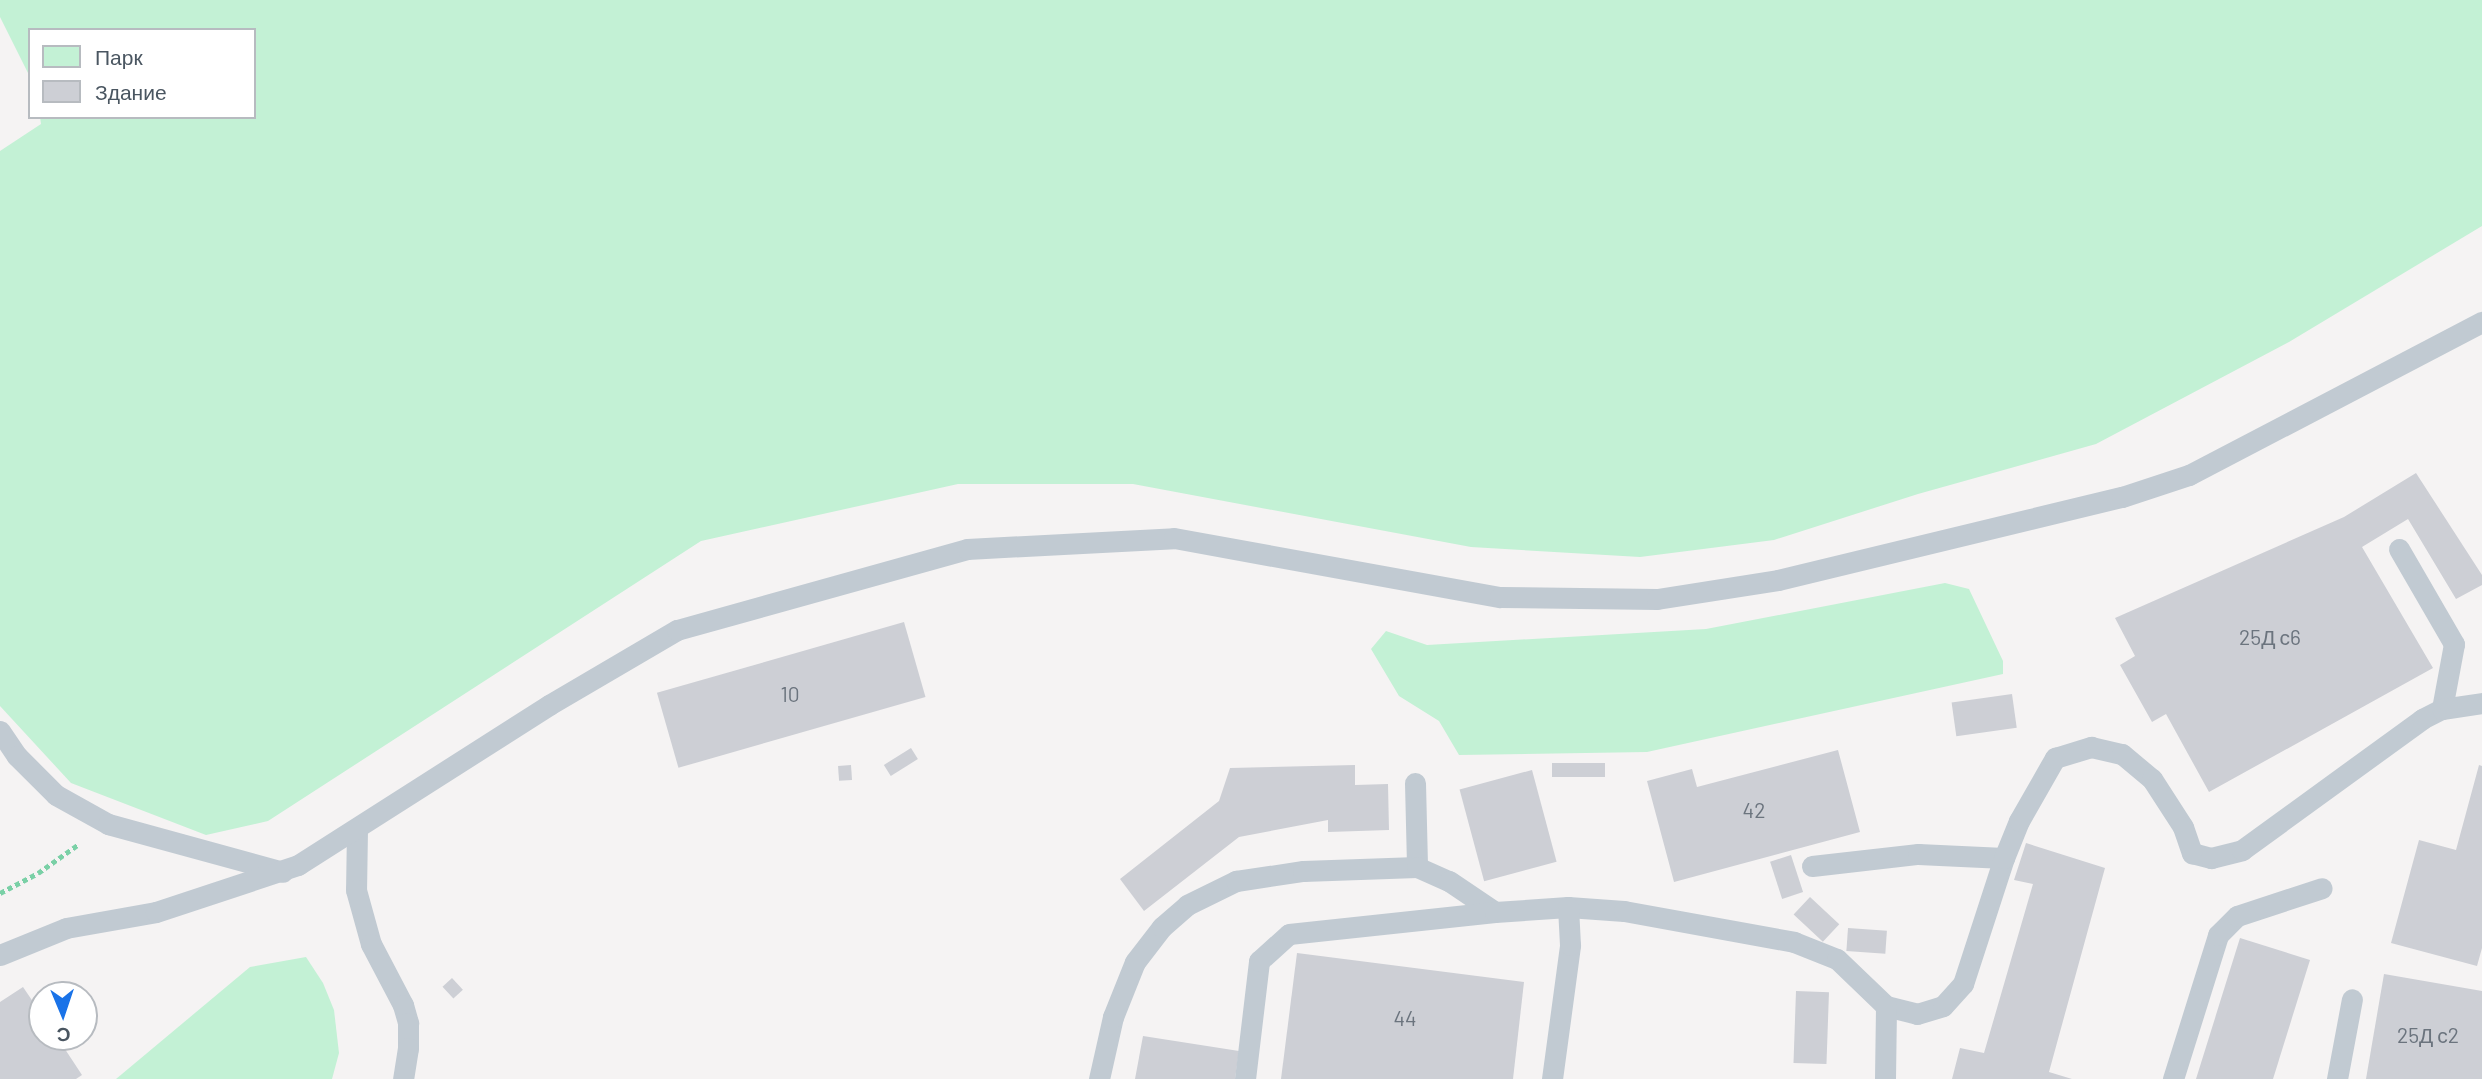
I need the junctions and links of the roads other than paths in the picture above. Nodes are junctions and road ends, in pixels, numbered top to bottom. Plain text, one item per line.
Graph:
1 (2482, 322) edge
2 (2399, 549) dead end
3 (2482, 704) edge
4 (2442, 709) junction
5 (0, 731) edge
6 (1415, 783) dead end
7 (357, 829) junction
8 (2004, 858) junction
9 (1812, 866) dead end
10 (1417, 867) junction
11 (283, 872) junction
12 (2322, 888) dead end
13 (1568, 906) junction
14 (1495, 912) junction
15 (0, 955) edge
16 (2352, 999) dead end
17 (1886, 1006) junction
18 (403, 1079) edge
19 (1099, 1079) edge
20 (1245, 1079) edge
21 (1552, 1079) edge
22 (1885, 1079) edge
23 (2173, 1079) edge
24 (2337, 1079) edge

1 - 7 lane
2 - 4 lane
3 - 4 lane
4 - 8 lane
5 - 11 lane
6 - 10 lane
7 - 11 lane
7 - 18 lane
8 - 9 lane
8 - 17 lane
10 - 14 lane
10 - 19 lane
11 - 15 lane
12 - 23 lane
13 - 14 lane
13 - 17 lane
13 - 21 lane
14 - 20 lane
16 - 24 lane
17 - 22 lane

